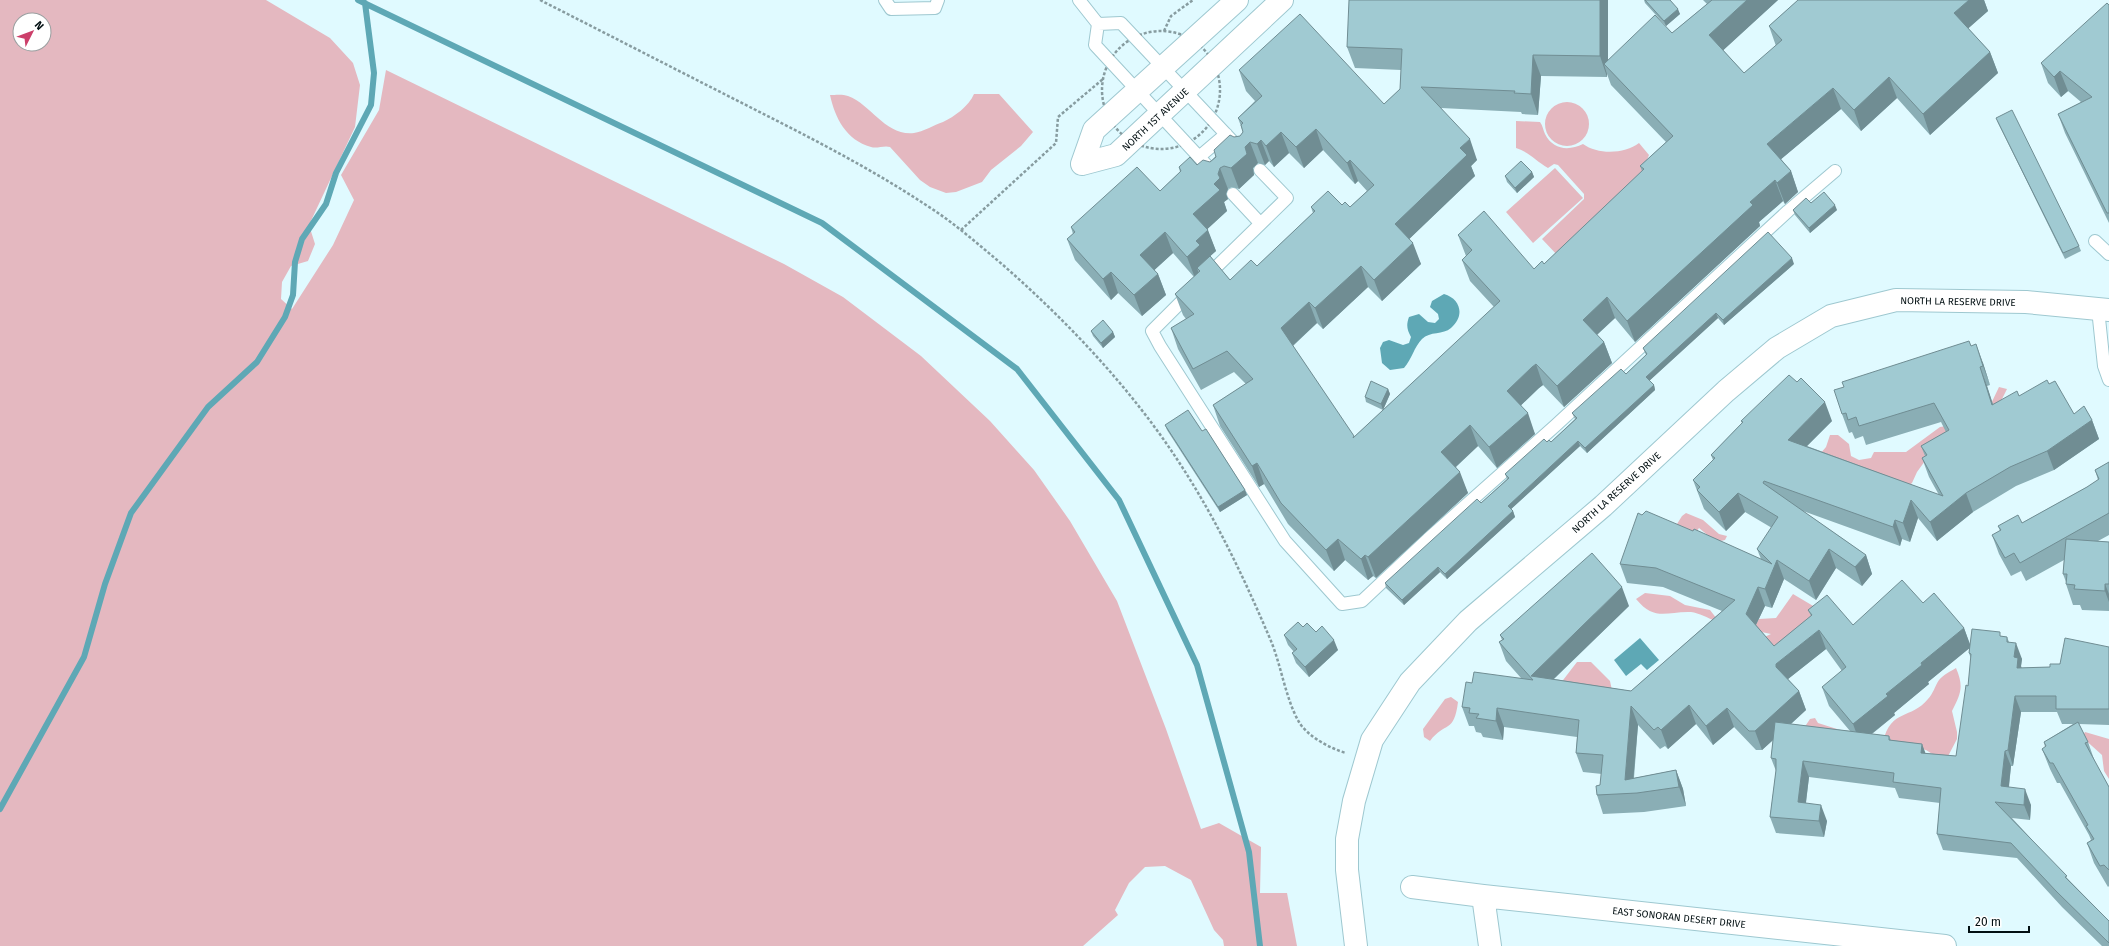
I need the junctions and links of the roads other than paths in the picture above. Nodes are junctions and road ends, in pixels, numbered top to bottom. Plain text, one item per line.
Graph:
1 (885, 0) edge
2 (938, 0) edge
3 (1079, 0) edge
4 (1237, 0) edge
5 (1282, 0) edge
6 (1098, 24) junction
7 (1162, 67) junction
8 (1137, 90) junction
9 (1185, 91) junction
10 (1160, 115) junction
11 (1226, 134) junction
12 (1243, 152) edge
13 (1199, 158) junction
14 (1260, 170) dead end
15 (1835, 171) dead end
16 (1216, 176) edge
17 (1233, 194) dead end
18 (1260, 223) junction
19 (2095, 241) dead end
20 (2109, 254) edge
21 (2104, 310) edge
22 (2109, 380) edge
23 (1412, 887) dead end
24 (1483, 896) junction
25 (1356, 946) edge
26 (1490, 946) edge
27 (1945, 946) edge

1 - 2 lane
3 - 6 lane
4 - 7 street, NORTH 1ST AVENUE
5 - 9 street, NORTH 1ST AVENUE
6 - 7 lane
6 - 8 lane
7 - 8 street, NORTH 1ST AVENUE
7 - 9 lane
8 - 10 lane
8 - 10 street, NORTH 1ST AVENUE
9 - 10 street, NORTH 1ST AVENUE
9 - 11 lane
10 - 13 lane
11 - 12 lane
11 - 13 lane
13 - 16 lane
14 - 18 lane
15 - 18 lane
17 - 18 lane
19 - 20 lane
21 - 22 lane
21 - 25 street, NORTH LA RESERVE DRIVE
23 - 24 street, EAST SONORAN DESERT DRIVE
24 - 26 street
24 - 27 street, EAST SONORAN DESERT DRIVE

